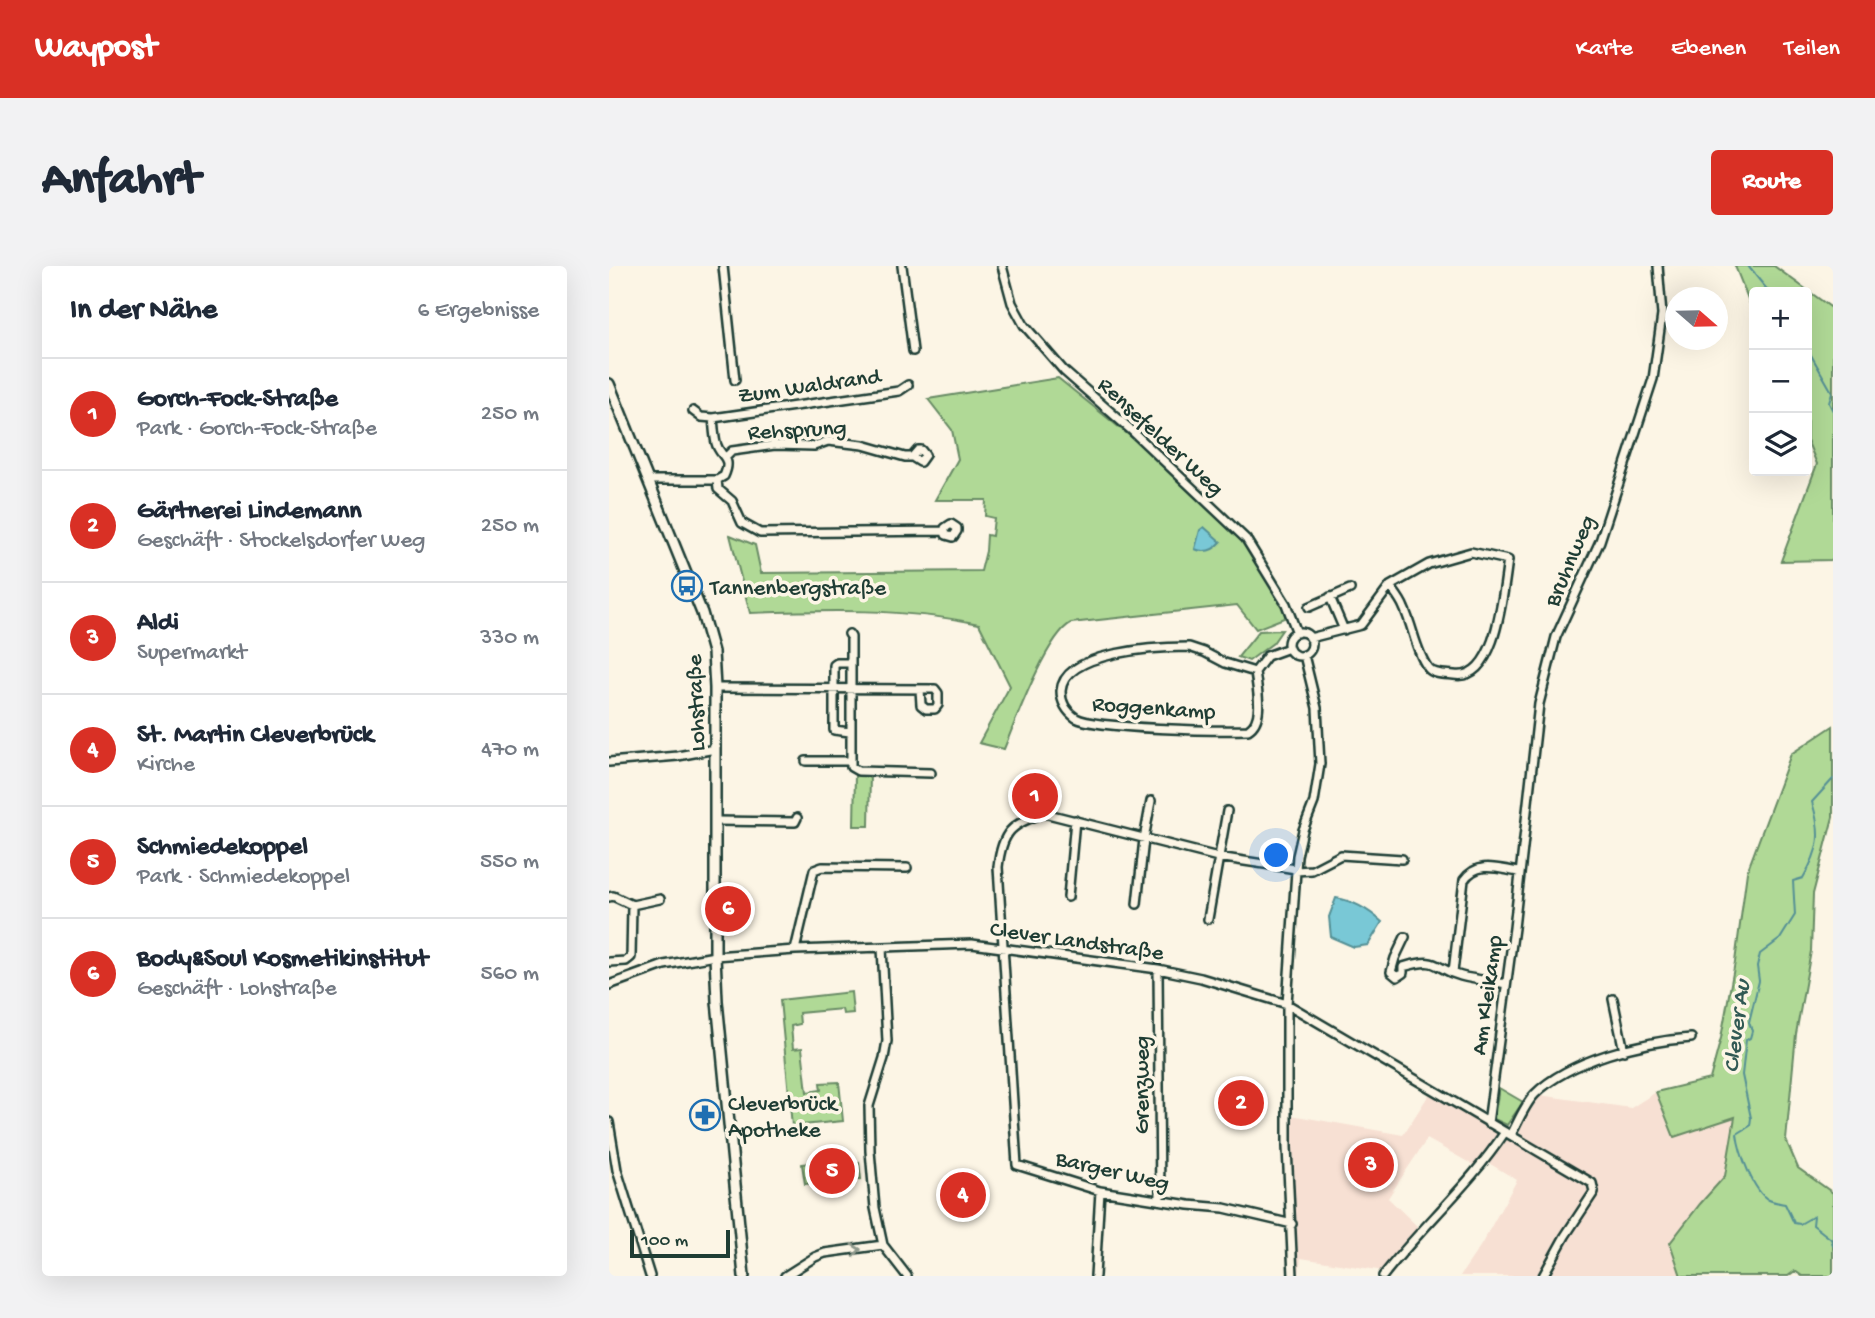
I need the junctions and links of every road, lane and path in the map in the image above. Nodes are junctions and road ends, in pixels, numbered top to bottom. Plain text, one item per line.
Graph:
1 (723, 266) edge
2 (902, 266) edge
3 (1002, 266) edge
4 (1658, 266) edge
5 (913, 351) dead end
6 (735, 380) dead end
7 (609, 383) edge
8 (908, 384) dead end
9 (693, 411) dead end
10 (713, 418) junction
11 (726, 457) junction
12 (912, 457) dead end
13 (648, 480) junction
14 (717, 480) junction
15 (945, 531) dead end
16 (1390, 586) junction
17 (1350, 589) dead end
18 (1330, 597) junction
19 (1309, 607) dead end
20 (1344, 630) junction
21 (1297, 633) junction
22 (849, 634) dead end
23 (1310, 638) junction
24 (1289, 648) junction
25 (1304, 655) junction
26 (850, 663) junction
27 (1255, 672) junction
28 (715, 688) junction
29 (834, 688) junction
30 (850, 688) junction
31 (921, 689) dead end
32 (850, 732) junction
33 (716, 749) junction
34 (806, 761) dead end
35 (849, 761) junction
36 (609, 762) edge
37 (930, 773) dead end
38 (1151, 801) dead end
39 (1227, 811) dead end
40 (797, 818) dead end
41 (1075, 820) junction
42 (715, 821) junction
43 (1144, 839) junction
44 (1218, 858) junction
45 (1402, 859) dead end
46 (907, 868) dead end
47 (1296, 870) junction
48 (1519, 872) junction
49 (609, 897) edge
50 (1068, 897) dead end
51 (660, 899) dead end
52 (1137, 904) dead end
53 (632, 905) junction
54 (1208, 919) dead end
55 (1405, 937) dead end
56 (1003, 947) junction
57 (881, 948) junction
58 (795, 950) junction
59 (715, 956) junction
60 (609, 962) edge
61 (1158, 969) junction
62 (1453, 972) junction
63 (1506, 984) junction
64 (609, 985) edge
65 (1613, 999) dead end
66 (1287, 1004) junction
67 (1691, 1038) dead end
68 (1625, 1051) junction
69 (609, 1122) edge
70 (1488, 1123) junction
71 (1508, 1134) junction
72 (1100, 1191) junction
73 (1160, 1200) junction
74 (1292, 1224) junction
75 (883, 1245) junction
76 (650, 1276) edge
77 (744, 1276) edge
78 (785, 1276) edge
79 (907, 1276) edge
80 (1095, 1276) edge
81 (1293, 1276) edge
82 (1383, 1276) edge
83 (1543, 1276) edge

1 - 6 street
2 - 5 street
3 - 21 street, Rensefelder Weg
4 - 48 street, Bruhnweg
7 - 13 main road, Lohstraße
8 - 10 street, Zum Waldrand
9 - 10 street, Zum Waldrand
10 - 11 street, Zum Waldrand
11 - 12 street, Rehsprung
11 - 14 street
13 - 14 street
13 - 28 main road, Lohstraße
14 - 15 street
16 - 16 street
16 - 20 street
17 - 18 street
18 - 19 street
18 - 20 street
20 - 23 street
21 - 23 street
21 - 24 street
22 - 26 street
23 - 25 street
24 - 25 street
24 - 27 street
25 - 47 street
26 - 29 street
26 - 30 street
27 - 27 street, Roggenkamp
28 - 29 street
28 - 33 main road, Lohstraße
29 - 30 street
29 - 32 street
30 - 31 street
30 - 32 street
32 - 35 street
33 - 36 street
33 - 42 main road, Lohstraße
34 - 35 street
35 - 37 street
38 - 43 street
39 - 44 street
40 - 42 street
41 - 43 street
41 - 50 street
41 - 56 street
42 - 59 main road, Lohstraße
43 - 44 street
43 - 52 street
44 - 47 street
44 - 54 street
45 - 47 street
46 - 58 street
47 - 66 street
48 - 62 street
48 - 63 street, Am Kleikamp
49 - 53 street
51 - 53 street
53 - 60 street
55 - 62 street
56 - 57 street, Clever Landstraße
56 - 61 street, Clever Landstraße
56 - 72 street, Barger Weg
57 - 58 street, Clever Landstraße
57 - 75 street
58 - 59 street, Clever Landstraße
59 - 64 street, Clever Landstraße
59 - 77 main road, Lohstraße
61 - 66 street, Clever Landstraße
61 - 73 street, Grenzweg
62 - 63 street
63 - 70 street, Am Kleikamp
65 - 68 street
66 - 70 street, Clever Landstraße
66 - 74 street
67 - 68 street
68 - 71 street
69 - 76 street
70 - 71 street, Clever Landstraße
71 - 82 street
71 - 83 street, Clever Landstraße
72 - 73 street, Barger Weg
72 - 80 street
73 - 74 street, Barger Weg
74 - 81 street
78 -> 75 street
75 - 79 street

